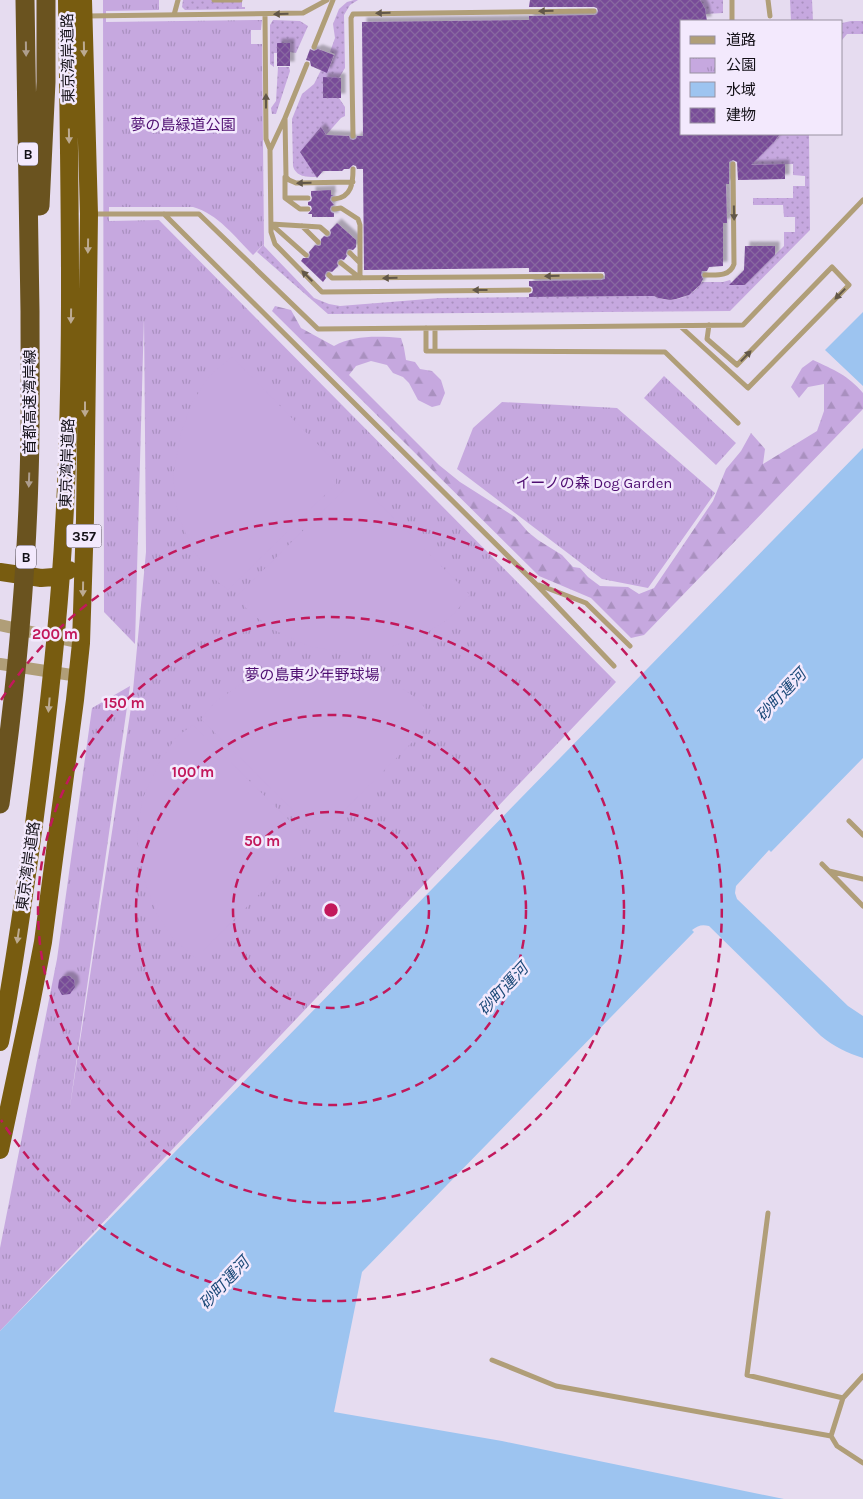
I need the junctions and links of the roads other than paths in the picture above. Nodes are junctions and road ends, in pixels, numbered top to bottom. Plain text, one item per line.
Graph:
1 (25, 0) edge
2 (46, 0) edge
3 (67, 0) edge
4 (178, 0) edge
5 (214, 0) edge
6 (240, 0) edge
7 (327, 0) edge
8 (333, 0) edge
9 (732, 0) edge
10 (768, 0) edge
11 (84, 8) edge
12 (594, 11) dead end
13 (265, 14) junction
14 (174, 15) junction
15 (770, 16) dead end
16 (732, 20) edge
17 (314, 47) dead end
18 (307, 64) dead end
19 (285, 118) junction
20 (352, 136) dead end
21 (270, 150) junction
22 (733, 164) dead end
23 (353, 169) dead end
24 (285, 173) junction
25 (353, 182) junction
26 (285, 198) junction
27 (308, 198) dead end
28 (334, 199) dead end
29 (863, 200) edge
30 (308, 208) dead end
31 (334, 208) dead end
32 (88, 214) junction
33 (163, 214) junction
34 (271, 224) junction
35 (302, 226) junction
36 (327, 234) dead end
37 (318, 242) dead end
38 (350, 254) dead end
39 (306, 255) dead end
40 (341, 263) dead end
41 (360, 263) junction
42 (329, 275) dead end
43 (705, 275) dead end
44 (601, 276) dead end
45 (360, 278) junction
46 (529, 290) dead end
47 (30, 309) junction
48 (709, 325) junction
49 (680, 326) junction
50 (426, 328) junction
51 (435, 328) junction
52 (435, 351) junction
53 (738, 423) dead end
54 (84, 556) junction
55 (0, 572) edge
56 (536, 584) junction
57 (0, 625) edge
58 (80, 643) junction
59 (630, 646) dead end
60 (0, 664) edge
61 (614, 666) dead end
62 (78, 676) junction
63 (0, 804) edge
64 (849, 821) dead end
65 (863, 834) edge
66 (822, 864) dead end
67 (829, 871) junction
68 (863, 879) edge
69 (863, 906) edge
70 (0, 1042) edge
71 (0, 1150) edge
72 (768, 1213) dead end
73 (492, 1360) dead end
74 (863, 1376) edge
75 (843, 1398) junction
76 (831, 1436) junction
77 (863, 1463) edge

1 -> 47 highway, 首都高速湾岸線 / B
2 - 47 highway
3 -> 70 highway, 東京湾岸道路 / 357
4 - 14 lane
5 - 6 lane
7 -> 13 lane
8 - 17 lane
9 - 16 lane
10 - 15 lane
11 - 14 lane
11 -> 32 highway, 357
12 -> 20 lane
13 - 14 lane
21 -> 13 lane
18 - 19 lane
19 - 21 lane
19 - 24 lane
21 - 34 lane
22 -> 43 lane
23 - 25 lane
25 -> 24 lane
24 - 26 lane
25 - 28 lane
26 - 27 lane
26 - 30 lane
29 - 48 lane
31 - 41 lane
32 - 33 lane
32 -> 54 highway, 357
33 - 50 lane
33 - 56 lane
34 - 35 lane
34 - 39 lane
46 -> 34 lane
35 - 36 lane
35 - 37 lane
38 - 41 lane
40 - 45 lane
41 - 45 lane
42 - 45 lane
44 -> 45 lane
47 -> 63 highway, 首都高速湾岸線 / B
48 - 49 lane
48 -> 49 lane
49 - 51 lane
50 - 51 lane
50 - 52 lane
51 - 52 lane
52 - 53 lane
54 - 55 highway
54 -> 58 highway, 357
56 - 59 lane
56 - 61 lane
57 - 58 street
58 - 62 highway, 357
60 - 62 street
62 - 71 highway, 357
64 - 65 lane
66 - 67 lane
67 - 68 lane
67 - 69 lane
72 - 75 lane
73 - 76 lane
74 - 75 lane
75 - 76 lane
76 - 77 lane

